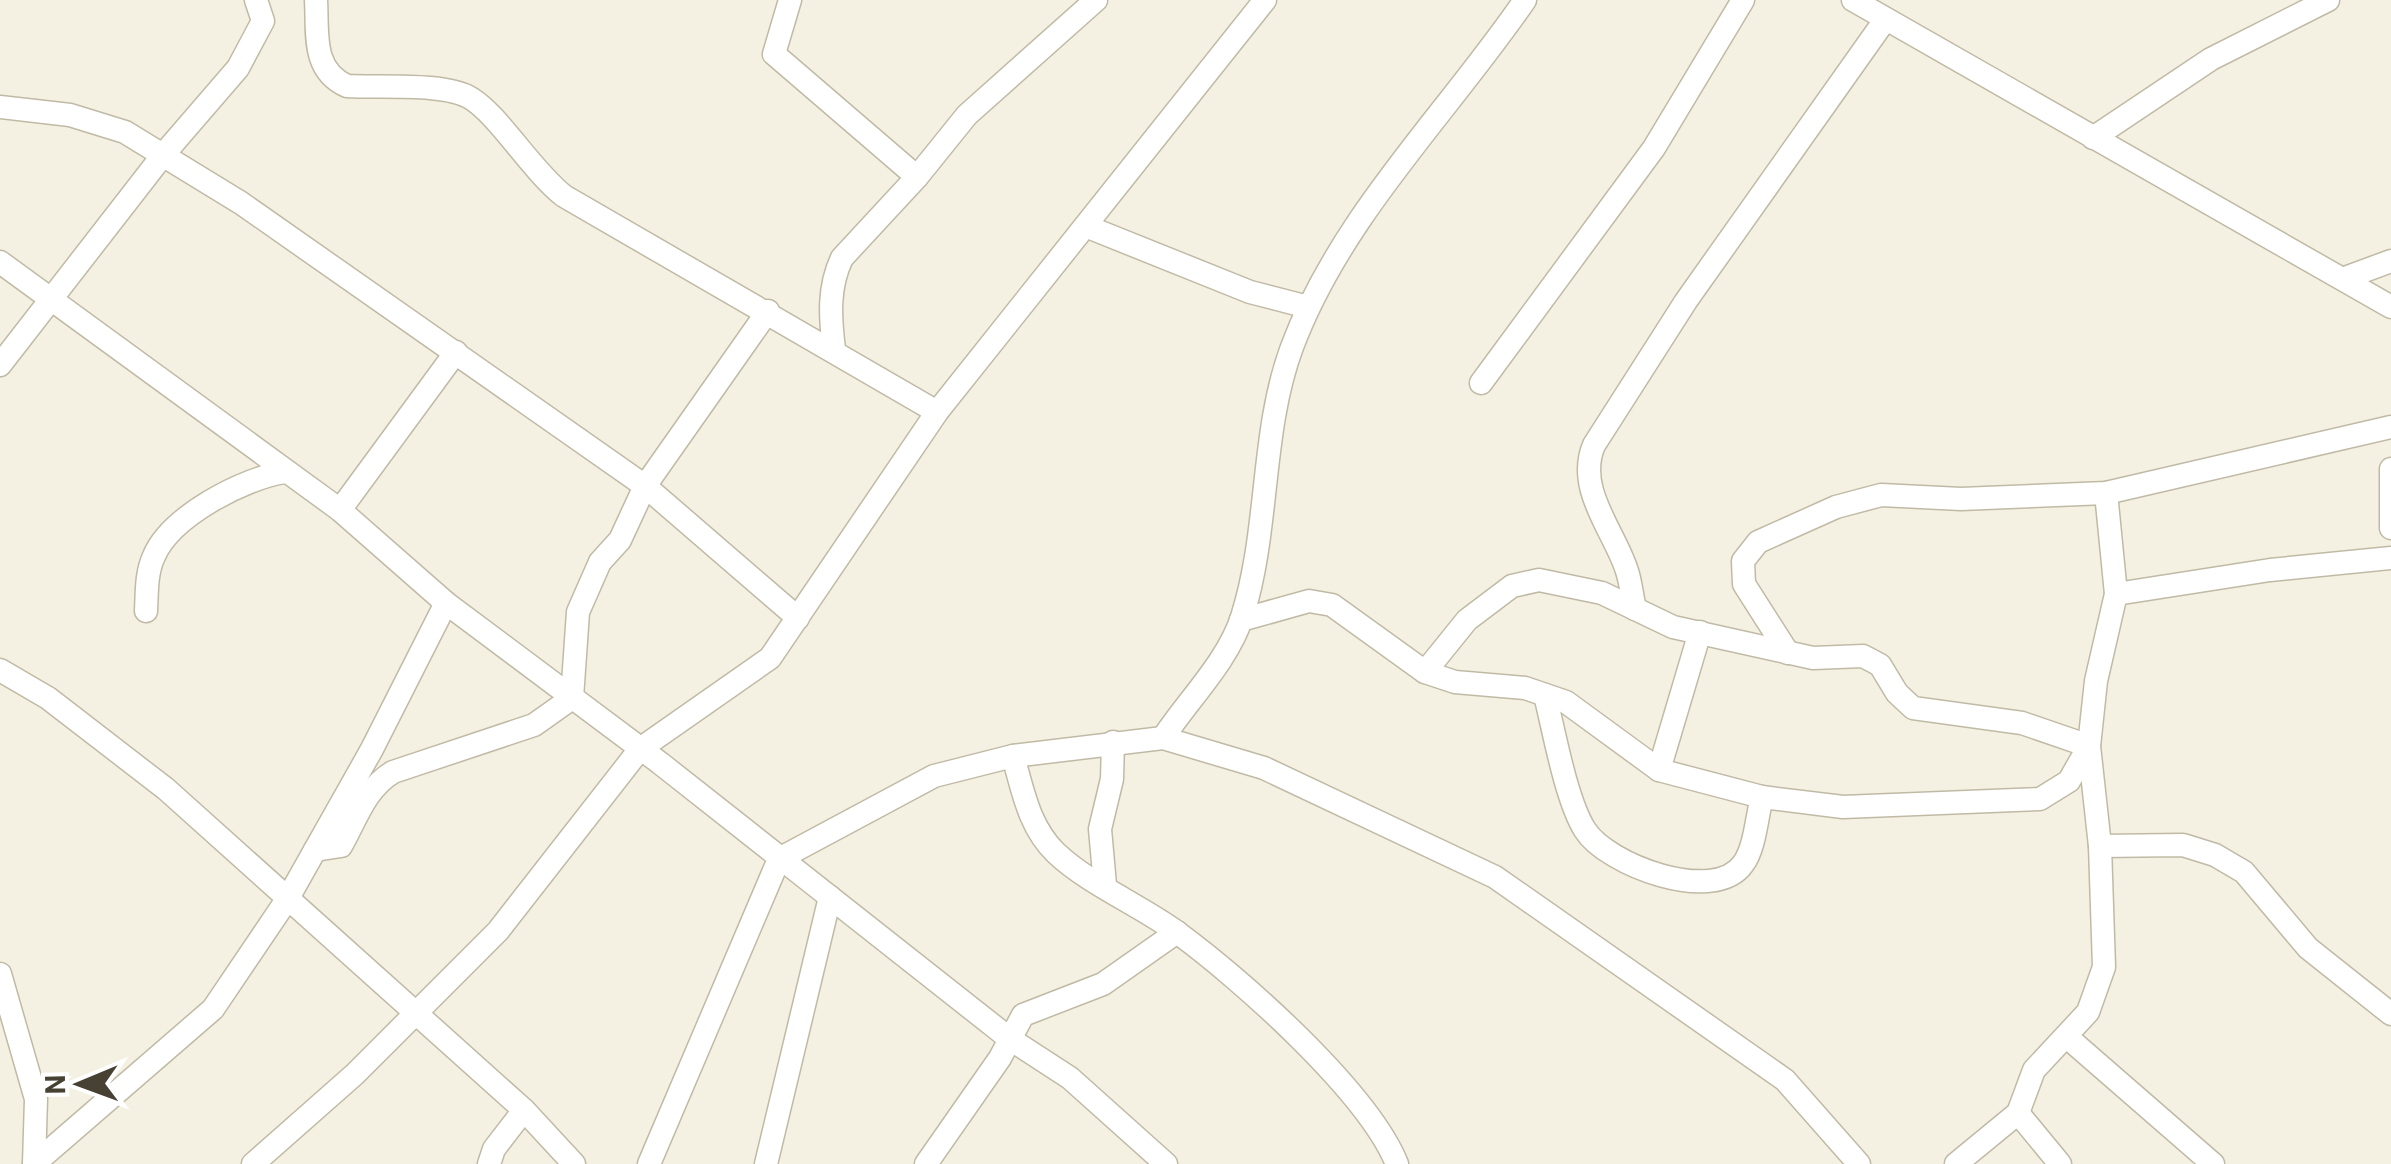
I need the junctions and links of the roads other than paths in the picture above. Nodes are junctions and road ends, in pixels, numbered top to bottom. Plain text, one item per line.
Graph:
1 (256, 0) edge
2 (316, 0) edge
3 (790, 0) edge
4 (1096, 0) edge
5 (1264, 0) edge
6 (1525, 0) edge
7 (1742, 0) edge
8 (2328, 0) edge
9 (1861, 1) edge
10 (1885, 20) junction
11 (0, 107) edge
12 (2093, 138) junction
13 (163, 156) junction
14 (916, 177) junction
15 (1088, 226) junction
16 (0, 262) edge
17 (2391, 262) edge
18 (2345, 278) junction
19 (51, 301) junction
20 (1308, 307) junction
21 (2391, 307) edge
22 (768, 312) junction
23 (834, 349) junction
24 (456, 352) junction
25 (0, 365) edge
26 (1480, 383) dead end
27 (937, 412) junction
28 (2391, 427) edge
29 (2391, 469) edge
30 (285, 472) junction
31 (645, 486) junction
32 (2106, 493) junction
33 (340, 510) junction
34 (2391, 528) edge
35 (2391, 558) edge
36 (2116, 594) junction
37 (446, 603) junction
38 (1635, 609) junction
39 (146, 611) dead end
40 (798, 618) junction
41 (1241, 620) junction
42 (1768, 622) junction
43 (1700, 632) junction
44 (1758, 644) junction
45 (1788, 653) junction
46 (0, 670) edge
47 (1426, 672) junction
48 (1545, 695) junction
49 (572, 698) junction
50 (1163, 738) junction
51 (1113, 742) junction
52 (2089, 746) junction
53 (640, 749) junction
54 (1013, 756) junction
55 (1659, 770) junction
56 (1762, 796) junction
57 (2100, 846) junction
58 (315, 850) junction
59 (779, 859) junction
60 (1105, 885) junction
61 (288, 898) junction
62 (830, 898) junction
63 (1178, 932) junction
64 (0, 974) edge
65 (416, 1013) junction
66 (2391, 1014) edge
67 (7, 1027) edge
68 (2067, 1037) junction
69 (1010, 1039) junction
70 (524, 1110) junction
71 (2018, 1113) junction
72 (34, 1164) edge
73 (254, 1164) edge
74 (489, 1164) edge
75 (574, 1164) edge
76 (649, 1164) edge
77 (766, 1164) edge
78 (926, 1164) edge
79 (1166, 1164) edge
80 (1397, 1164) edge
81 (1859, 1164) edge
82 (1956, 1164) edge
83 (2060, 1164) edge
84 (2213, 1164) edge

1 - 13 street
2 - 22 street
3 - 14 street
4 - 14 street
5 - 15 street
6 - 20 street
7 - 26 street
8 - 12 street
9 - 10 street
10 - 12 street
10 - 38 street
11 - 13 street
12 - 18 street
13 - 19 street
13 - 24 street
14 - 23 street
15 - 20 street
15 - 27 street
16 - 19 street
17 - 18 street
18 - 21 street
19 - 25 street
19 - 30 street
20 - 41 street
22 - 23 street
22 - 31 street
23 - 27 street
24 - 31 street
24 - 33 street
27 - 40 street
28 - 32 street
29 - 34 street
30 - 33 street
30 - 39 street
31 - 40 street
31 - 49 street
32 - 36 street
32 - 42 street
33 - 37 street
35 - 36 street
36 - 52 street
37 - 49 street
37 - 58 street
38 - 43 street
38 - 47 street
40 - 53 street
41 - 47 street
41 - 50 street
42 - 44 street
42 - 45 street
43 - 44 street
43 - 55 street
44 - 45 street
45 - 52 street
46 - 61 street
47 - 48 street
48 - 55 street
48 - 56 street
49 - 53 street
49 - 58 street
50 - 51 street
50 - 81 street
51 - 54 street
51 - 60 street
52 - 56 street
52 - 57 street
53 - 59 street
53 - 65 street
54 - 59 street
54 - 60 street
55 - 56 street
57 - 66 street
57 - 68 street
58 - 61 street
59 - 62 street
59 - 76 street
60 - 63 street
61 - 65 street
61 - 72 street
62 - 69 street
62 - 77 street
63 - 69 street
63 - 80 street
64 - 67 street
65 - 70 street
65 - 73 street
67 - 72 street
68 - 71 street
68 - 84 street
69 - 78 street
69 - 79 street
70 - 74 street
70 - 75 street
71 - 82 street
71 - 83 street

